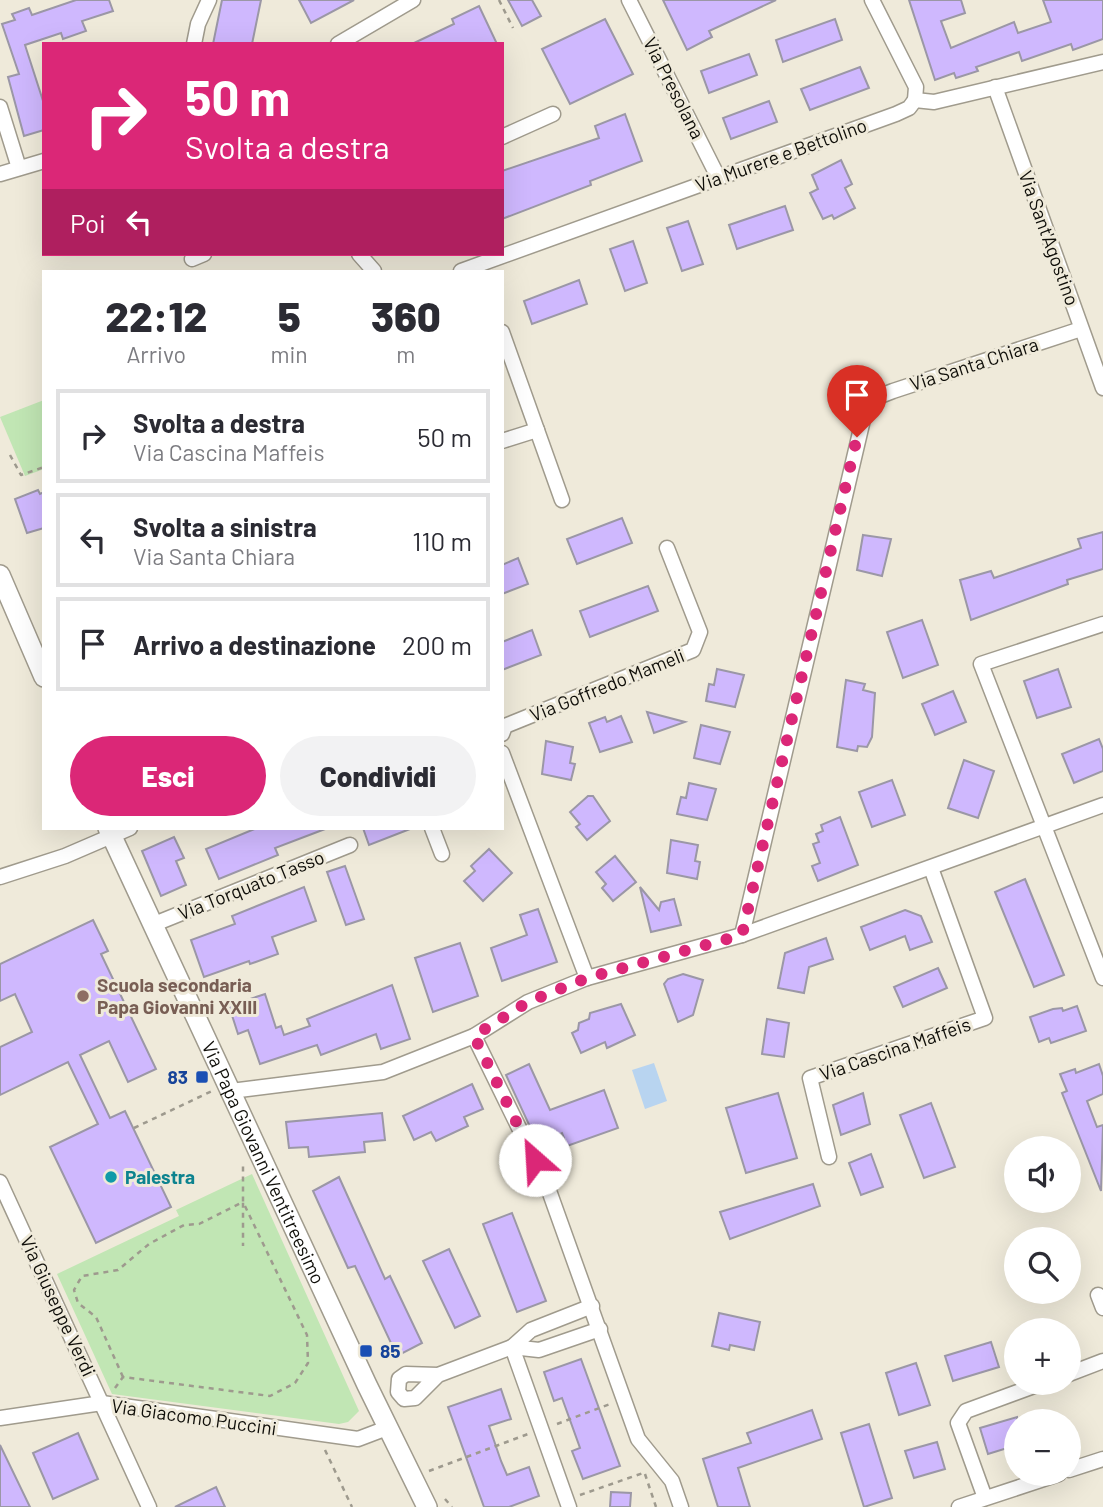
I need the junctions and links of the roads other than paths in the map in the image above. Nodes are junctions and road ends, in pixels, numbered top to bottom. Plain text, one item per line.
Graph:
1 (209, 0) edge
2 (414, 0) edge
3 (629, 0) edge
4 (872, 0) edge
5 (194, 42) edge
6 (341, 42) edge
7 (1103, 61) edge
8 (995, 87) junction
9 (915, 100) junction
10 (0, 107) edge
11 (553, 114) dead end
12 (504, 136) edge
13 (42, 161) edge
14 (19, 168) junction
15 (0, 174) edge
16 (718, 177) junction
17 (361, 256) edge
18 (480, 269) edge
19 (373, 270) edge
20 (1082, 329) junction
21 (504, 338) edge
22 (1103, 388) edge
23 (537, 430) junction
24 (504, 440) edge
25 (562, 499) dead end
26 (667, 548) dead end
27 (0, 575) edge
28 (1103, 624) edge
29 (42, 672) edge
30 (504, 729) edge
31 (504, 758) edge
32 (1103, 805) edge
33 (1043, 828) junction
34 (433, 830) edge
35 (110, 832) edge
36 (350, 845) dead end
37 (442, 854) dead end
38 (931, 868) junction
39 (0, 877) edge
40 (152, 925) junction
41 (742, 935) junction
42 (587, 978) junction
43 (1103, 978) edge
44 (474, 1036) junction
45 (230, 1088) junction
46 (829, 1157) dead end
47 (0, 1182) edge
48 (592, 1306) junction
49 (600, 1329) junction
50 (512, 1347) junction
51 (1103, 1362) edge
52 (1081, 1370) edge
53 (438, 1375) dead end
54 (1010, 1395) edge
55 (102, 1403) junction
56 (0, 1418) edge
57 (387, 1428) junction
58 (403, 1458) junction
59 (1103, 1459) edge
60 (1081, 1466) edge
61 (1022, 1486) edge
62 (985, 1498) junction
63 (567, 1504) edge
64 (149, 1507) edge
65 (426, 1507) edge
66 (438, 1507) edge
67 (681, 1507) edge
68 (959, 1507) edge

1 - 5 street
2 - 6 street
3 - 16 street, Via Presolana
4 - 9 street
7 - 8 street, Via Murere e Bettolino
8 - 9 street, Via Murere e Bettolino
8 - 20 street, Via Sant'Agostino
9 - 16 street, Via Murere e Bettolino
10 - 14 street
11 - 12 street
13 - 14 street
14 - 15 street
16 - 18 street, Via Murere e Bettolino
17 - 19 street
20 - 22 street, Via Sant'Agostino
20 - 41 street, Via Santa Chiara
21 - 23 street
23 - 24 street
23 - 25 street
26 - 30 street, Via Goffredo Mameli
27 - 29 street
28 - 33 street
31 - 42 street
32 - 33 street
33 - 38 street
33 - 43 street
34 - 37 street
35 - 39 street
35 - 40 street, Via Papa Giovanni Ventitreesimo
36 - 40 street, Via Torquato Tasso
38 - 41 street
38 - 46 street, Via Cascina Maffeis
40 - 45 street, Via Papa Giovanni Ventitreesimo
41 - 42 street
42 - 44 street
44 - 45 street
44 - 48 street
45 - 57 street, Via Papa Giovanni Ventitreesimo
47 - 55 street, Via Giuseppe Verdi
48 - 49 street
48 - 50 street
49 - 50 street
49 - 67 street
50 - 53 street
50 - 63 street
51 - 52 street
54 - 62 street
55 - 56 street, Via Giacomo Puccini
55 - 57 street, Via Giacomo Puccini
55 - 64 street, Via Giuseppe Verdi
57 - 58 street, Via Papa Giovanni Ventitreesimo
58 - 65 street, Via Papa Giovanni Ventitreesimo
58 - 66 street, Via Papa Giovanni Ventitreesimo
59 - 60 street
61 - 62 street
62 - 68 street

